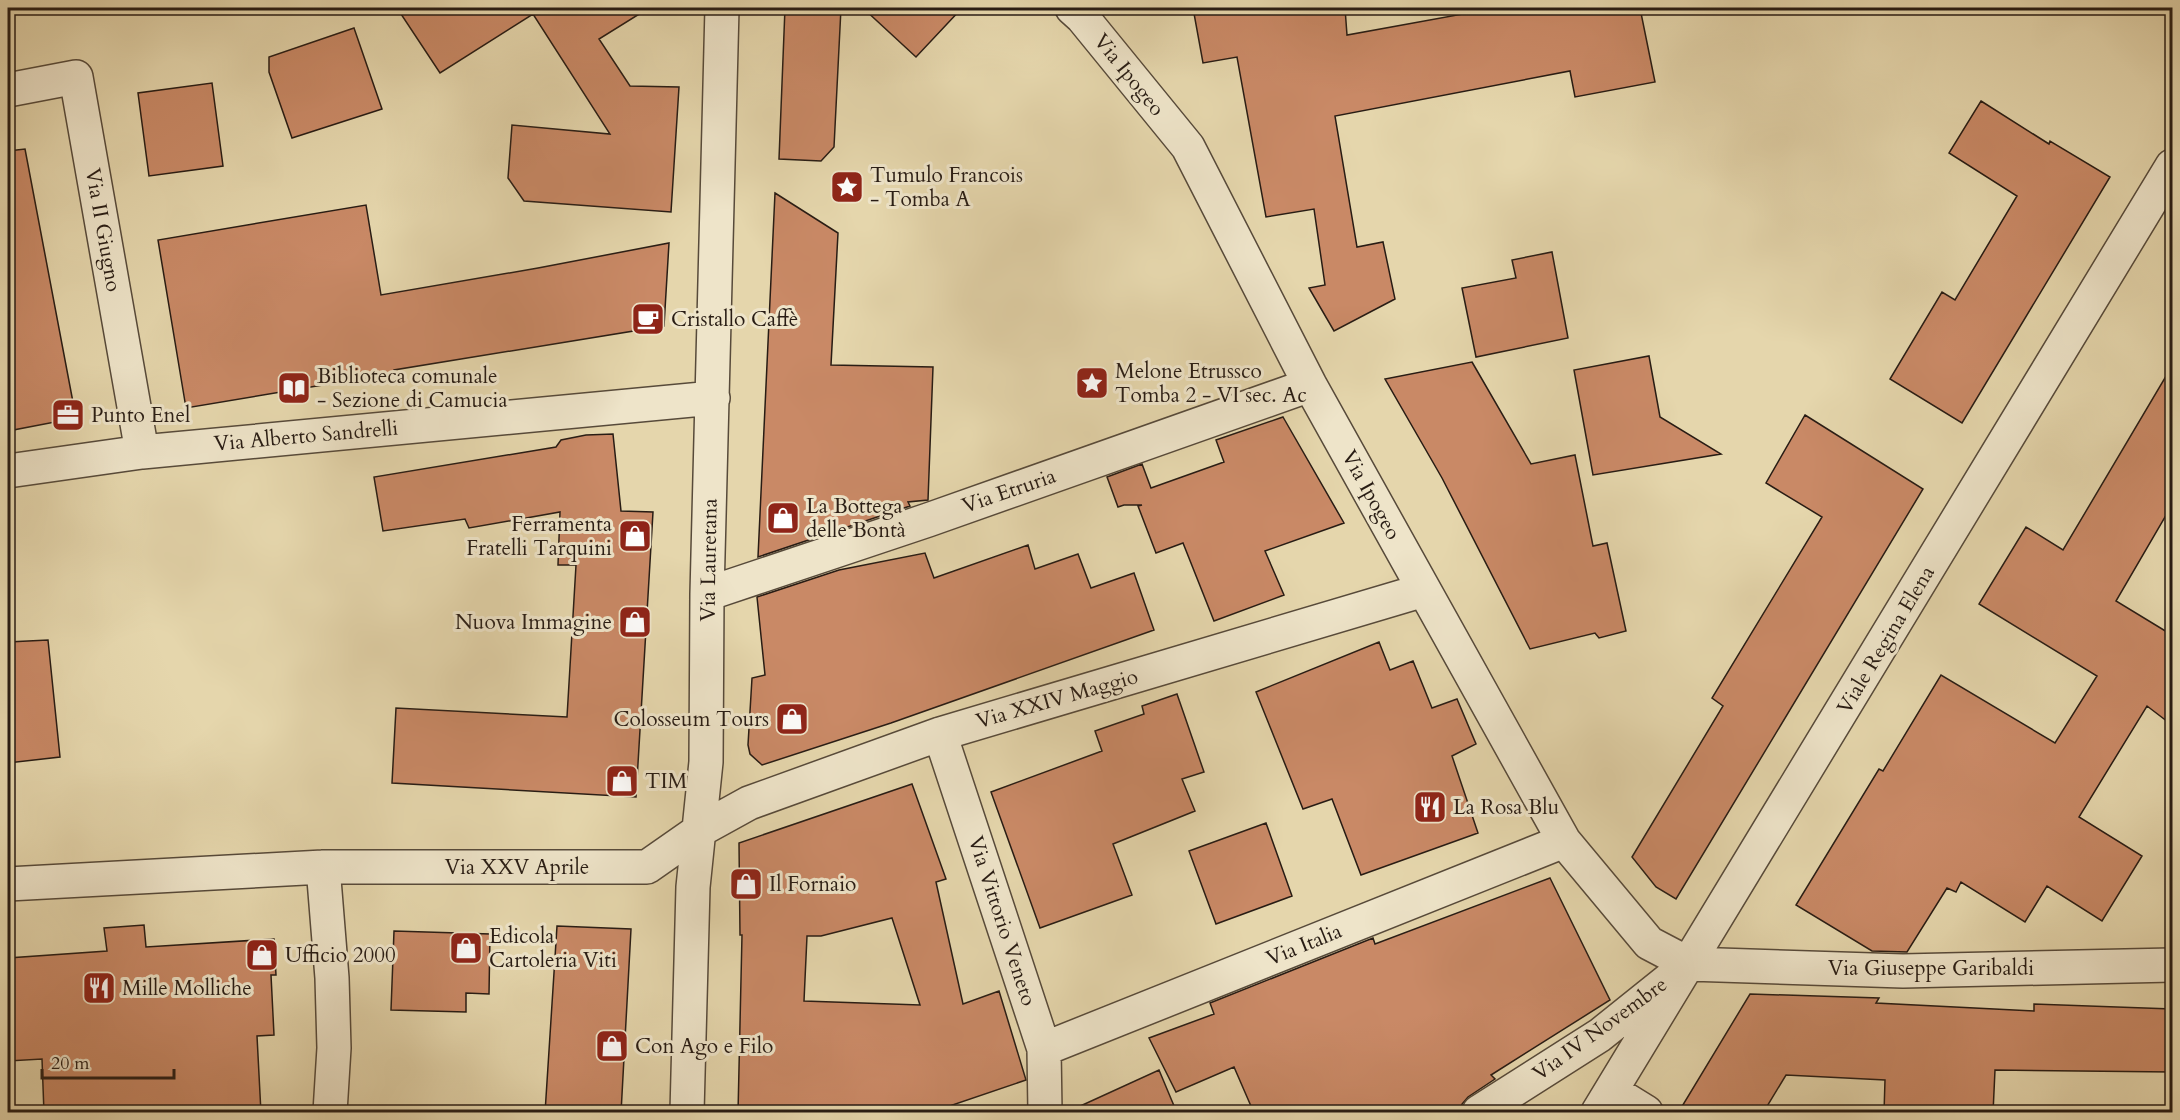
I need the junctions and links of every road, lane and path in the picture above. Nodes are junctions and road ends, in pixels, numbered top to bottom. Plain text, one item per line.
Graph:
1 (722, 8) edge
2 (1072, 8) edge
3 (8, 90) edge
4 (2172, 166) edge
5 (1310, 385) junction
6 (713, 398) junction
7 (142, 452) junction
8 (8, 471) edge
9 (1424, 590) junction
10 (707, 594) junction
11 (940, 734) junction
12 (700, 830) junction
13 (1564, 841) junction
14 (323, 867) junction
15 (8, 884) edge
16 (1689, 964) junction
17 (2172, 965) edge
18 (1044, 1048) junction
19 (1605, 1102) edge
20 (330, 1113) edge
21 (687, 1113) edge
22 (1045, 1113) edge
23 (1479, 1113) edge
24 (1646, 1113) edge

1 - 6 street, Via Lauretana
2 - 5 street, Via Ipogeo
3 - 7 street, Via II Giugno
4 - 16 street, Viale Regina Elena
5 - 9 street, Via Ipogeo
5 - 10 street, Via Etruria
6 - 7 street, Via Alberto Sandrelli
6 - 10 street, Via Lauretana
7 - 8 street, Via Alberto Sandrelli
9 - 11 street, Via XXIV Maggio
9 - 13 street, Via Ipogeo
10 - 12 street, Via Lauretana
11 - 12 street, Via XXIV Maggio
11 - 18 street, Via Vittorio Veneto
12 - 14 street, Via XXV Aprile
12 - 21 street, Via Lauretana
13 - 16 street, Via Ipogeo
13 - 18 street, Via Italia
14 - 15 street, Via XXV Aprile
14 - 20 street
16 - 17 street, Via Giuseppe Garibaldi
16 - 19 street, Viale Regina Elena
16 - 23 street, Via IV Novembre
18 - 22 street, Via Vittorio Veneto
19 - 24 street

